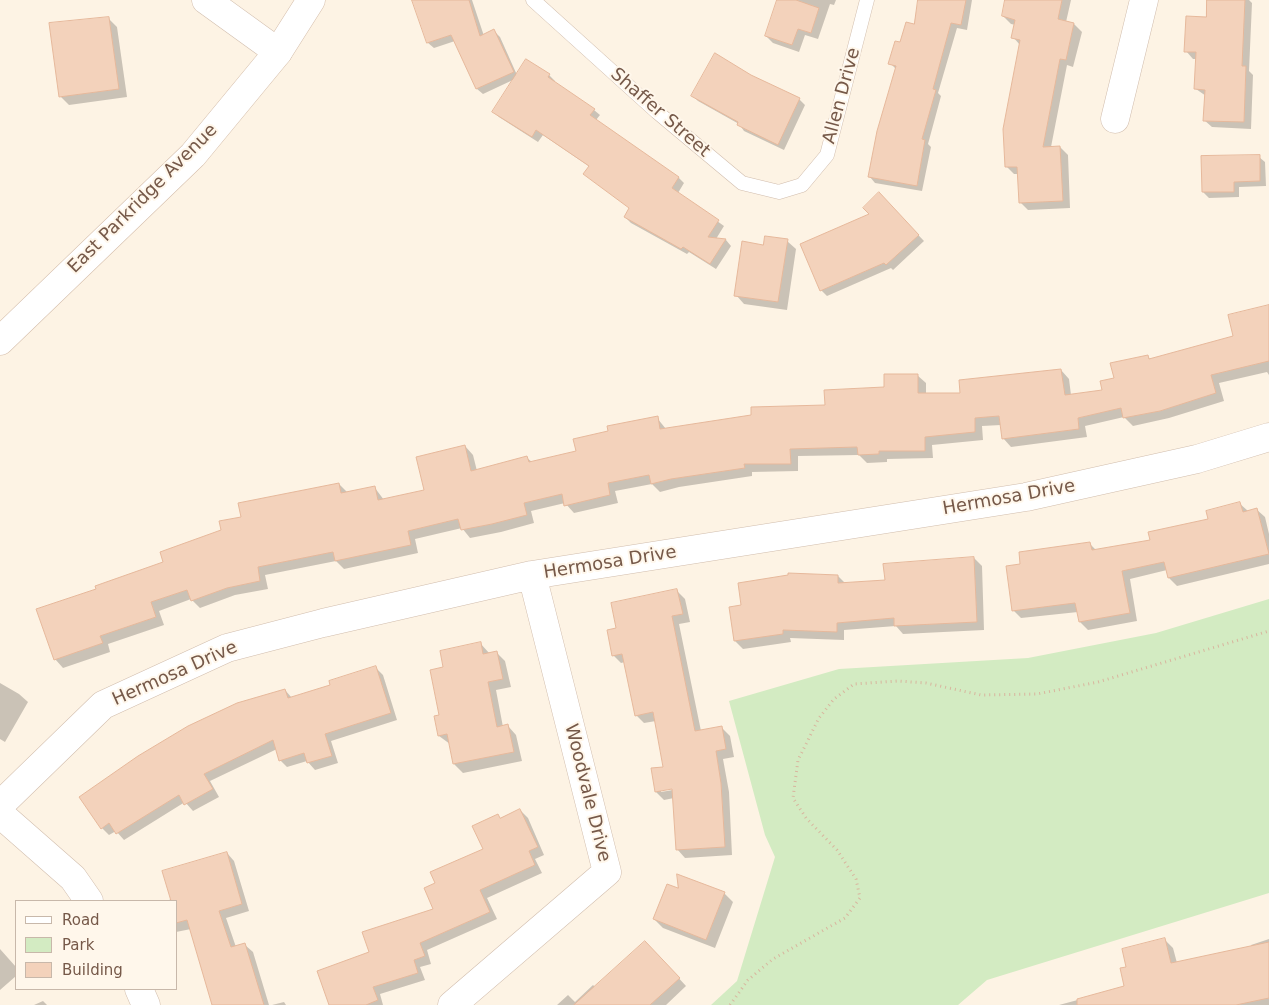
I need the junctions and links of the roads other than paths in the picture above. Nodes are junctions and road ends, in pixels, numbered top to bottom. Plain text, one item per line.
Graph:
1 (206, 0) edge
2 (311, 0) edge
3 (533, 0) edge
4 (867, 0) edge
5 (1144, 0) edge
6 (278, 52) junction
7 (1115, 118) dead end
8 (802, 185) joint
9 (0, 341) edge
10 (1269, 437) edge
11 (532, 575) junction
12 (0, 804) edge
13 (0, 814) edge
14 (88, 900) edge
15 (138, 990) edge
16 (146, 1005) edge
17 (452, 1005) edge

1 - 6 street
2 - 6 street, East Parkridge Avenue
3 - 8 lane, Shaffer Street
4 - 8 lane, Allen Drive
5 - 7 street
6 - 9 street, East Parkridge Avenue
10 - 11 street, Hermosa Drive
11 - 12 street, Hermosa Drive
11 - 17 street, Woodvale Drive
13 - 14 street
15 - 16 street

